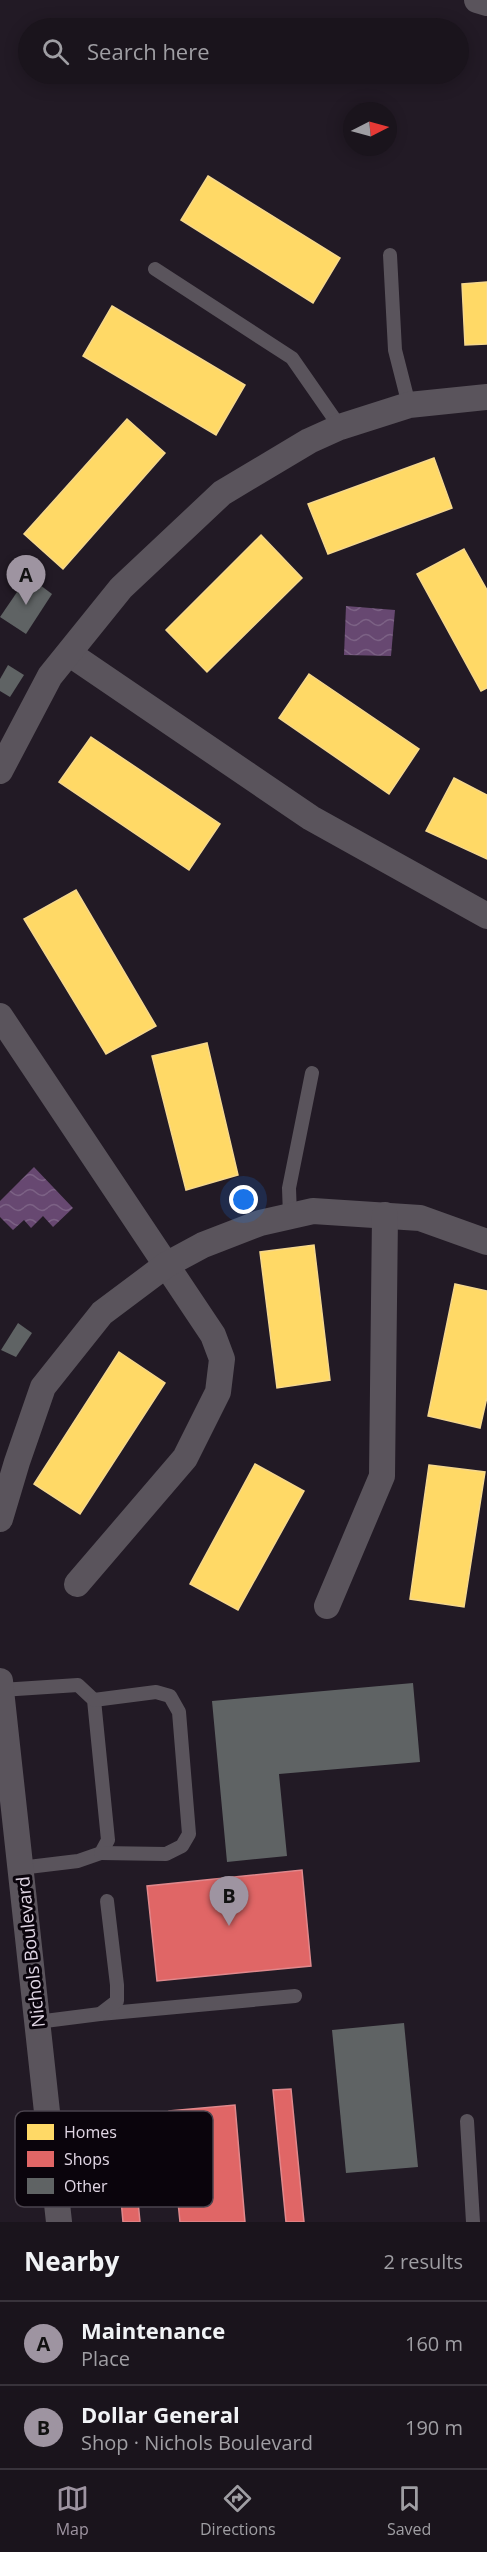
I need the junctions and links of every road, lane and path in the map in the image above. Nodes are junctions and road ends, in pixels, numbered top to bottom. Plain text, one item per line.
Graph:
1 (477, 0) edge
2 (487, 3) edge
3 (390, 255) dead end
4 (155, 269) dead end
5 (487, 397) edge
6 (409, 405) junction
7 (340, 427) junction
8 (70, 654) junction
9 (0, 771) edge
10 (487, 916) edge
11 (0, 1016) edge
12 (312, 1073) dead end
13 (385, 1215) junction
14 (290, 1216) junction
15 (487, 1242) edge
16 (166, 1265) junction
17 (0, 1519) edge
18 (77, 1584) dead end
19 (327, 1606) dead end
20 (0, 1686) edge
21 (94, 1700) junction
22 (101, 1853) junction
23 (20, 1868) junction
24 (107, 1902) dead end
25 (296, 1996) dead end
26 (100, 2014) junction
27 (37, 2022) junction
28 (47, 2111) edge
29 (467, 2121) dead end
30 (57, 2207) edge
31 (59, 2222) edge
32 (473, 2222) edge

1 - 2 street
3 - 6 lane
4 - 7 lane
5 - 6 street
6 - 7 street
7 - 8 street
8 - 9 street
8 - 10 street
11 - 16 street
12 - 14 lane
13 - 14 street
13 - 15 street
13 - 19 street
14 - 16 street
16 - 17 street
16 - 18 street
20 - 21 lane
20 - 23 street, Nichols Boulevard
21 - 22 lane
21 - 22 lane
22 - 23 lane
23 - 27 street, Nichols Boulevard
24 - 26 lane
25 - 26 lane
26 - 27 lane
27 - 28 street, Nichols Boulevard
29 - 32 lane
30 - 31 street, Nichols Boulevard

